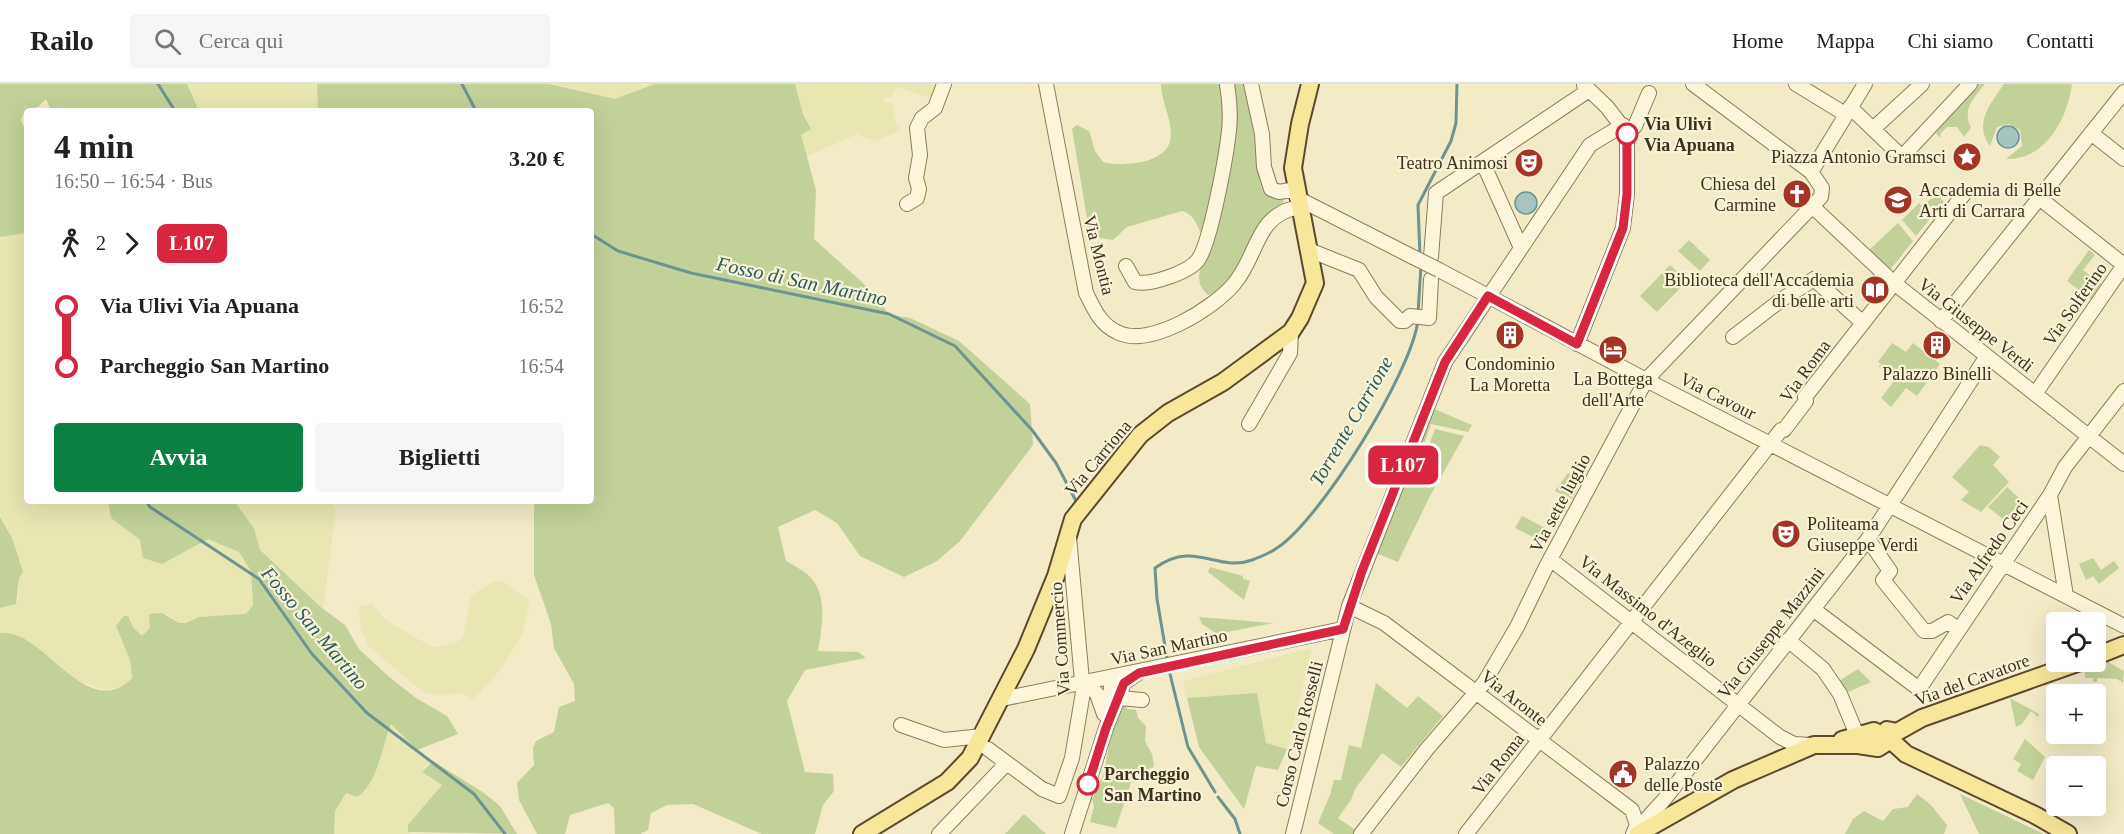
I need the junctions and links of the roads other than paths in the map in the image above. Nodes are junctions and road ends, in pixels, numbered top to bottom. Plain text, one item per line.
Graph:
1 (944, 84) edge
2 (1046, 84) edge
3 (1227, 84) edge
4 (1251, 84) edge
5 (1310, 84) edge
6 (1693, 84) edge
7 (1796, 84) edge
8 (1865, 84) edge
9 (1922, 84) edge
10 (1970, 84) edge
11 (1586, 87) edge
12 (1649, 93) dead end
13 (2124, 93) edge
14 (1847, 111) junction
15 (1873, 129) junction
16 (1625, 130) junction
17 (2091, 133) junction
18 (2124, 159) edge
19 (1483, 163) junction
20 (1817, 171) junction
21 (1964, 194) dead end
22 (2038, 197) junction
23 (1297, 198) junction
24 (907, 204) dead end
25 (1813, 207) junction
26 (1521, 248) junction
27 (1309, 250) junction
28 (1431, 257) dead end
29 (2124, 265) edge
30 (1126, 266) dead end
31 (1435, 274) junction
32 (1894, 283) junction
33 (1488, 296) junction
34 (1941, 321) junction
35 (1863, 323) junction
36 (1291, 332) junction
37 (1733, 337) dead end
38 (1577, 344) junction
39 (1987, 356) junction
40 (1646, 380) junction
41 (2124, 391) edge
42 (2035, 394) junction
43 (1249, 424) dead end
44 (2090, 438) junction
45 (1771, 443) junction
46 (2124, 464) edge
47 (2050, 495) junction
48 (1890, 504) junction
49 (1069, 535) junction
50 (1868, 539) junction
51 (1550, 559) junction
52 (2004, 562) junction
53 (2066, 596) junction
54 (1349, 606) junction
55 (1813, 609) junction
56 (1627, 626) junction
57 (2124, 626) edge
58 (1343, 629) junction
59 (1958, 629) junction
60 (1788, 640) junction
61 (2124, 645) edge
62 (2106, 652) edge
63 (1141, 672) junction
64 (2055, 672) edge
65 (1118, 677) junction
66 (1085, 683) junction
67 (1477, 692) junction
68 (1120, 698) junction
69 (1002, 699) junction
70 (1142, 700) dead end
71 (1083, 701) junction
72 (1738, 704) junction
73 (1104, 711) junction
74 (901, 724) dead end
75 (1106, 728) junction
76 (1857, 735) junction
77 (1895, 736) junction
78 (1539, 740) junction
79 (985, 742) junction
80 (1832, 744) junction
81 (1814, 745) junction
82 (1006, 764) junction
83 (1072, 832) edge
84 (862, 834) edge
85 (939, 834) edge
86 (1293, 834) edge
87 (1361, 834) edge
88 (1466, 834) edge
89 (1633, 834) edge
90 (1638, 834) edge
91 (2068, 834) edge

1 - 24 street
2 - 23 street, Via Montia
3 - 30 street
4 - 23 street
5 - 23 main road, Via Carriona
6 - 20 street
7 - 14 street
8 - 14 street
9 - 15 street
10 - 15 street
11 - 16 street
11 - 19 street
12 - 16 street
13 - 17 street
14 - 15 street
14 - 20 street
16 - 26 street, Corso Carlo Rosselli
16 - 38 street
17 - 18 street
17 - 22 street
19 - 26 street
19 - 28 street
20 - 25 street
21 - 32 street, Via Roma
22 - 29 street
22 - 34 street
23 - 27 main road, Via Carriona
23 - 31 street, Via Cavour, bridge
25 - 32 street, Via Giuseppe Verdi
25 - 40 street, Via sette luglio
26 - 33 street, Corso Carlo Rosselli
27 - 31 street
27 - 36 main road, Via Carriona
29 - 42 street, Via Solferino
31 - 33 street, Via Cavour
32 - 34 street, Via Giuseppe Verdi
32 - 35 street, Via Roma
33 - 38 street, Via Cavour
33 - 54 street, Corso Carlo Rosselli
34 - 39 street, Via Giuseppe Verdi
35 - 37 street
35 - 45 street, Via Roma
36 - 43 street, Via Carriona
36 - 49 main road, Via Carriona
38 - 40 street, Via Cavour
39 - 42 street, Via Giuseppe Verdi
39 - 48 street, Via Giuseppe Mazzini
40 - 45 street, Via Cavour
40 - 51 street, Via sette luglio
41 - 44 street, Via Alfredo Ceci
42 - 44 street, Via Giuseppe Verdi
44 - 46 street, Via Giuseppe Verdi
44 - 47 street, Via Alfredo Ceci
45 - 48 street, Via Cavour
45 - 56 street, Via Roma
47 - 52 street, Via Alfredo Ceci
47 - 53 street
48 - 50 street, Via Giuseppe Mazzini
48 - 52 street, Via Cavour
49 - 66 street, Via Commercio
49 - 69 main road, Via Carriona
50 - 55 street, Via Giuseppe Mazzini
50 - 59 street
51 - 56 street, Via Massimo d'Azeglio
51 - 67 street, Via sette luglio
52 - 53 street, Via Cavour
52 - 59 street, Via Alfredo Ceci
53 - 57 street, Via Cavour
54 - 58 street, Corso Carlo Rosselli
54 - 67 street, Via Aronte
55 - 59 street, Via Alfredo Ceci
55 - 60 street, Via Giuseppe Mazzini
56 - 72 street, Via Massimo d'Azeglio
56 - 78 street, Via Roma
58 - 63 street, Via San Martino
58 - 86 street, Corso Carlo Rosselli
60 - 72 street, Via Giuseppe Mazzini
60 - 76 street
61 - 62 main road
63 - 65 street, Via San Martino
63 - 68 street
64 - 77 main road, Via del Cavatore
65 - 66 street, Via San Martino
65 - 75 street
66 - 69 street, Via San Martino
66 - 71 street, Via Commercio
66 - 73 street
67 - 78 street, Via Aronte
67 - 87 street, Via sette luglio
68 - 70 street
68 - 75 street
69 - 79 main road, Via Carriona
71 - 73 street
71 - 82 street, Via Commercio
72 - 81 street, Via Massimo d'Azeglio
72 - 89 street, Via Giuseppe Mazzini
73 - 75 street
74 - 79 street
75 - 83 street
76 - 77 main road
76 - 80 main road
77 - 80 main road
77 - 91 main road
78 - 88 street, Via Roma
78 - 89 street, Via Aronte
79 - 82 street, Via Commercio
79 - 84 main road, Via Carriona
80 - 81 main road
81 - 90 main road
82 - 85 street

